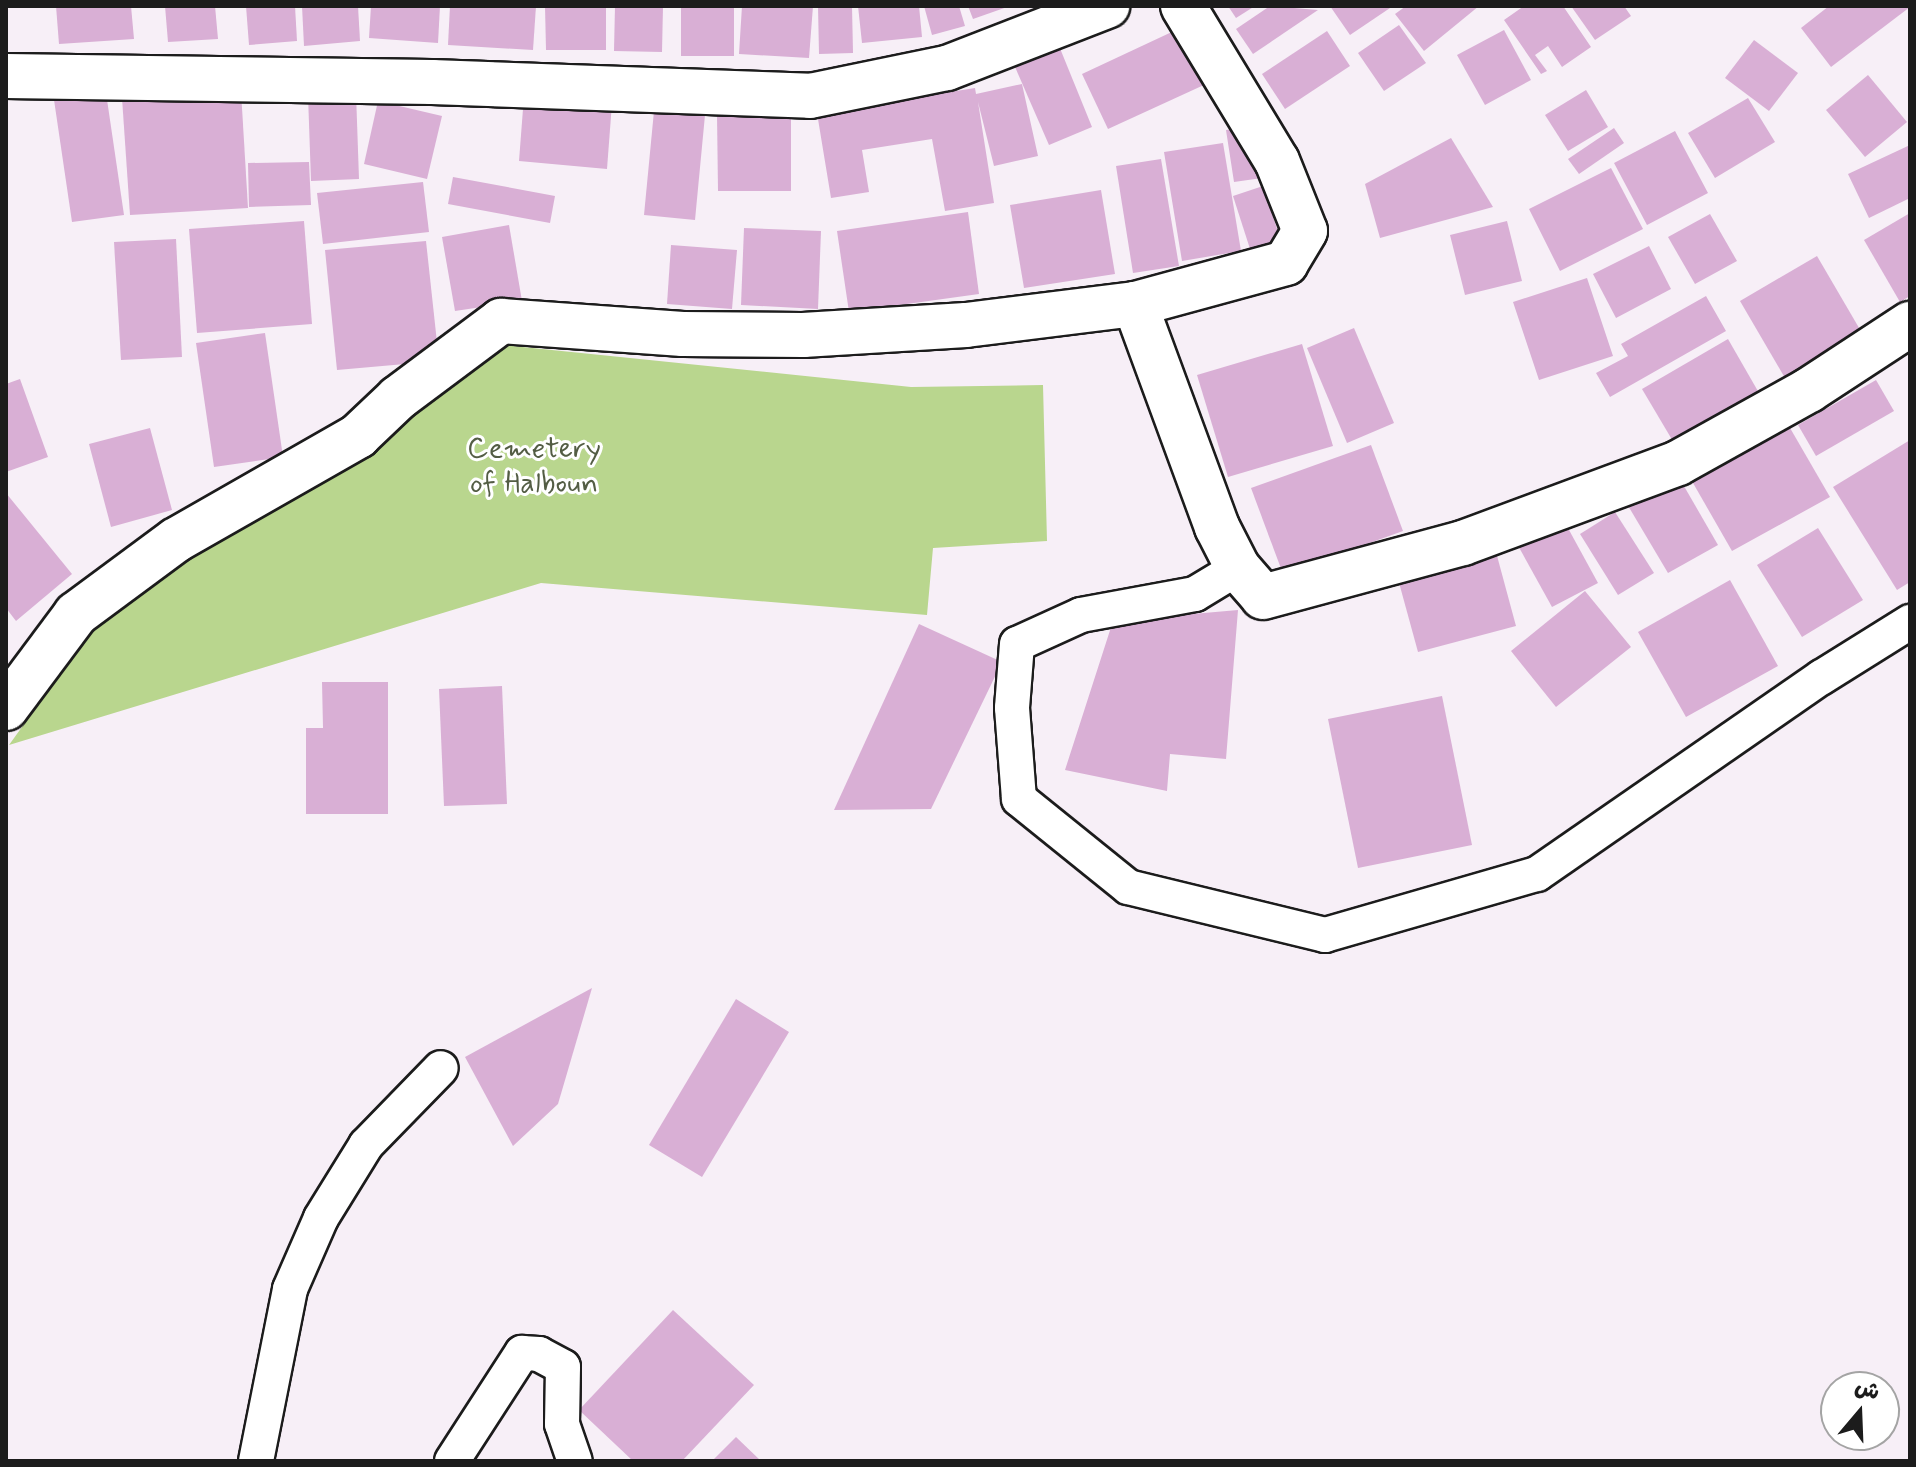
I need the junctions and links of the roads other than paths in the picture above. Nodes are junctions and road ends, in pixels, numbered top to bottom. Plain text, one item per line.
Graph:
1 (1107, 6) edge
2 (1183, 6) edge
3 (6, 76) edge
4 (1135, 304) junction
5 (1910, 324) edge
6 (1238, 568) junction
7 (1910, 622) edge
8 (6, 708) edge
9 (441, 1068) dead end
10 (256, 1461) edge
11 (452, 1461) edge
12 (575, 1461) edge

1 - 3 street
2 - 4 street
4 - 6 street
4 - 8 street
5 - 6 street
6 - 7 street
9 - 10 street
11 - 12 street

